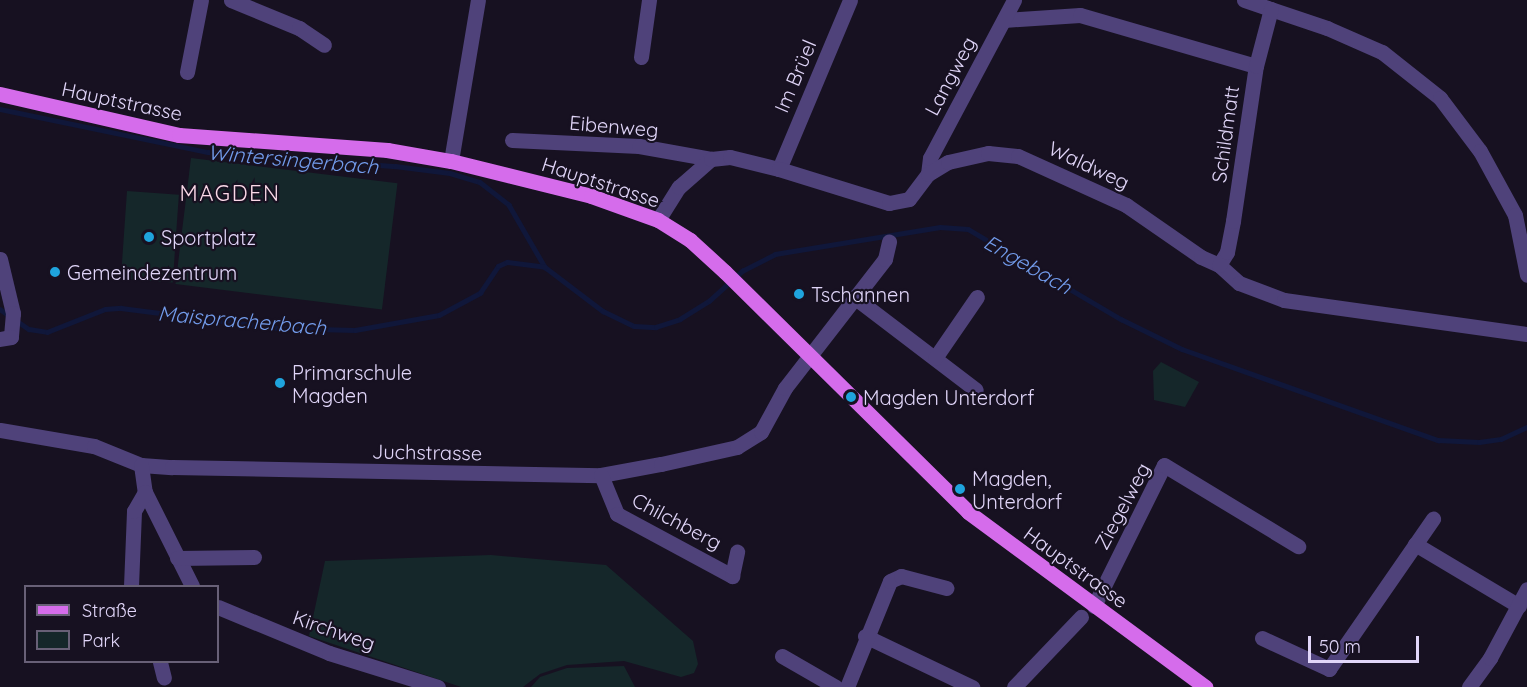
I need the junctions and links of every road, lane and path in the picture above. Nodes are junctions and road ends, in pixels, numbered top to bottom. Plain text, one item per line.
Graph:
1 (201, 0) edge
2 (231, 0) edge
3 (478, 0) edge
4 (649, 0) edge
5 (850, 0) edge
6 (1014, 0) edge
7 (1244, 0) edge
8 (1271, 9) junction
9 (1004, 20) junction
10 (324, 45) dead end
11 (640, 57) dead end
12 (1256, 66) junction
13 (187, 72) dead end
14 (0, 94) edge
15 (512, 140) dead end
16 (711, 159) junction
17 (451, 160) junction
18 (779, 169) junction
19 (928, 174) junction
20 (1521, 212) edge
21 (658, 220) junction
22 (889, 242) dead end
23 (0, 259) edge
24 (1219, 265) junction
25 (1527, 274) edge
26 (854, 297) junction
27 (977, 297) dead end
28 (1527, 334) edge
29 (5, 338) edge
30 (809, 356) junction
31 (935, 358) junction
32 (976, 390) dead end
33 (0, 430) edge
34 (141, 465) junction
35 (601, 475) junction
36 (145, 492) junction
37 (1433, 519) dead end
38 (1415, 544) junction
39 (1298, 546) dead end
40 (737, 552) dead end
41 (254, 557) dead end
42 (177, 558) junction
43 (131, 585) edge
44 (189, 585) edge
45 (946, 588) dead end
46 (1527, 588) edge
47 (1094, 606) junction
48 (1519, 606) junction
49 (219, 607) edge
50 (1081, 617) dead end
51 (865, 636) junction
52 (1262, 638) dead end
53 (782, 656) dead end
54 (160, 663) edge
55 (164, 678) dead end
56 (438, 687) edge
57 (836, 687) edge
58 (847, 687) edge
59 (972, 687) edge
60 (1014, 687) edge
61 (1205, 687) edge
62 (1469, 687) edge

1 - 13 street
2 - 10 street
3 - 17 street
4 - 11 street
5 - 18 street, Im Brüel
6 - 9 street, Langweg
7 - 8 street
8 - 12 street, Schildmatt
8 - 20 street
9 - 12 street
9 - 19 street, Langweg
12 - 24 street, Schildmatt
14 - 17 main road, Hauptstrasse
15 - 16 street, Eibenweg
16 - 18 street, Waldweg
16 - 21 street
17 - 21 main road, Hauptstrasse
18 - 19 street, Waldweg
19 - 24 street, Waldweg
20 - 25 street
21 - 30 main road, Hauptstrasse
22 - 26 street, Juchstrasse
23 - 29 street
24 - 28 street, Waldweg
26 - 30 street, Juchstrasse
26 - 31 street
27 - 31 street
30 - 35 street, Juchstrasse
30 - 47 main road, Hauptstrasse
31 - 32 street
33 - 34 street, Juchstrasse
34 - 35 street, Juchstrasse
34 - 36 street
35 - 40 street, Chilchberg
36 - 42 street
36 - 43 street
37 - 38 street
38 - 48 street
38 - 52 street
39 - 47 street, Ziegelweg
41 - 42 street
42 - 44 street
45 - 51 street
46 - 48 street
47 - 61 main road, Hauptstrasse
48 - 62 street
49 - 56 street, Kirchweg
50 - 60 street
51 - 58 street
51 - 59 street
53 - 57 street
54 - 55 street

